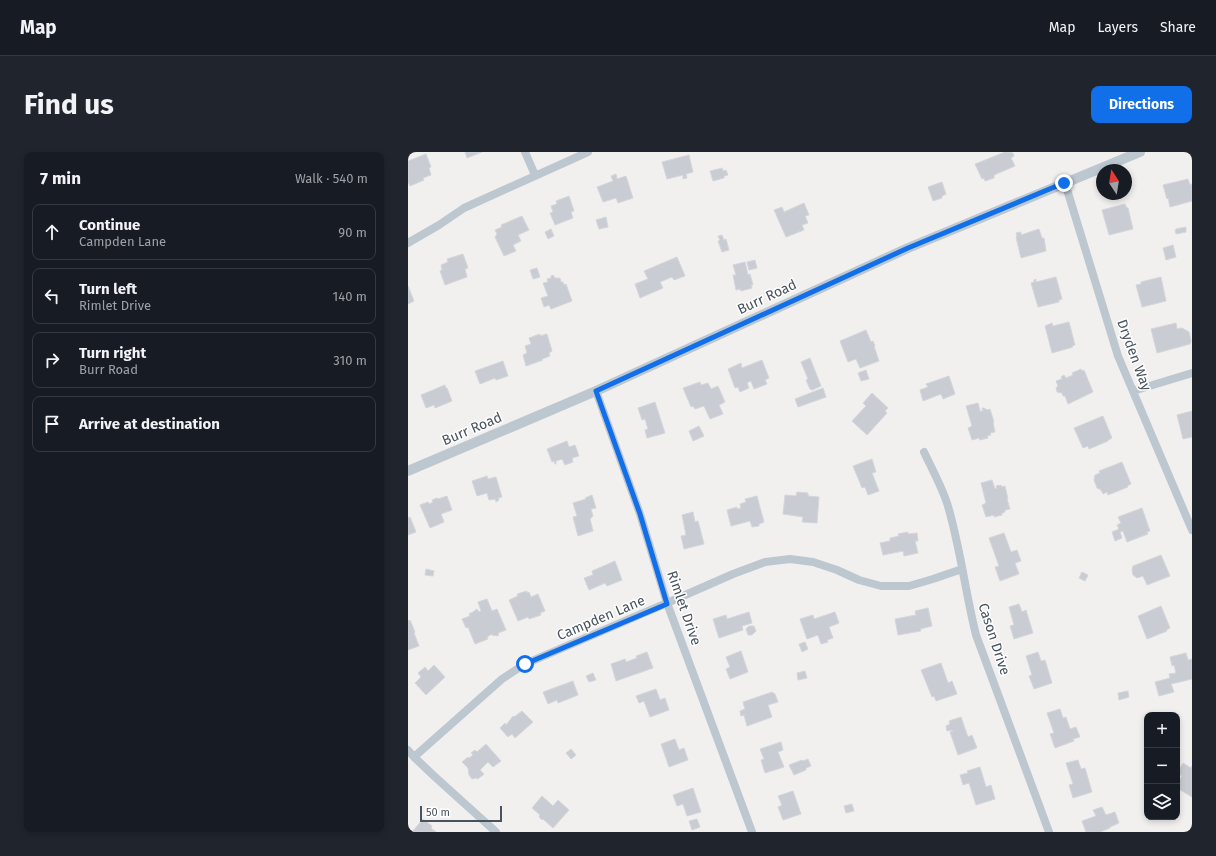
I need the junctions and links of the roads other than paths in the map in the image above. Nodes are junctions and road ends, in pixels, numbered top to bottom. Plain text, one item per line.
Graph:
1 (525, 152) edge
2 (588, 152) edge
3 (1140, 152) edge
4 (535, 175) junction
5 (1064, 183) junction
6 (408, 243) edge
7 (1192, 372) edge
8 (596, 391) junction
9 (1132, 391) junction
10 (924, 452) dead end
11 (408, 471) edge
12 (1192, 530) edge
13 (962, 569) junction
14 (667, 604) junction
15 (408, 750) edge
16 (414, 757) junction
17 (494, 832) edge
18 (752, 832) edge
19 (1049, 832) edge

1 - 4 street
2 - 4 street
3 - 5 street, Burr Road
4 - 6 street
5 - 8 street, Burr Road
5 - 9 street, Dryden Way
7 - 9 street
8 - 11 street, Burr Road
8 - 14 street, Rimlet Drive
9 - 12 street, Dryden Way
10 - 13 street, Cason Drive
13 - 14 street, Campden Lane
13 - 19 street, Cason Drive
14 - 16 street, Campden Lane
14 - 18 street, Rimlet Drive
15 - 16 street
16 - 17 street

